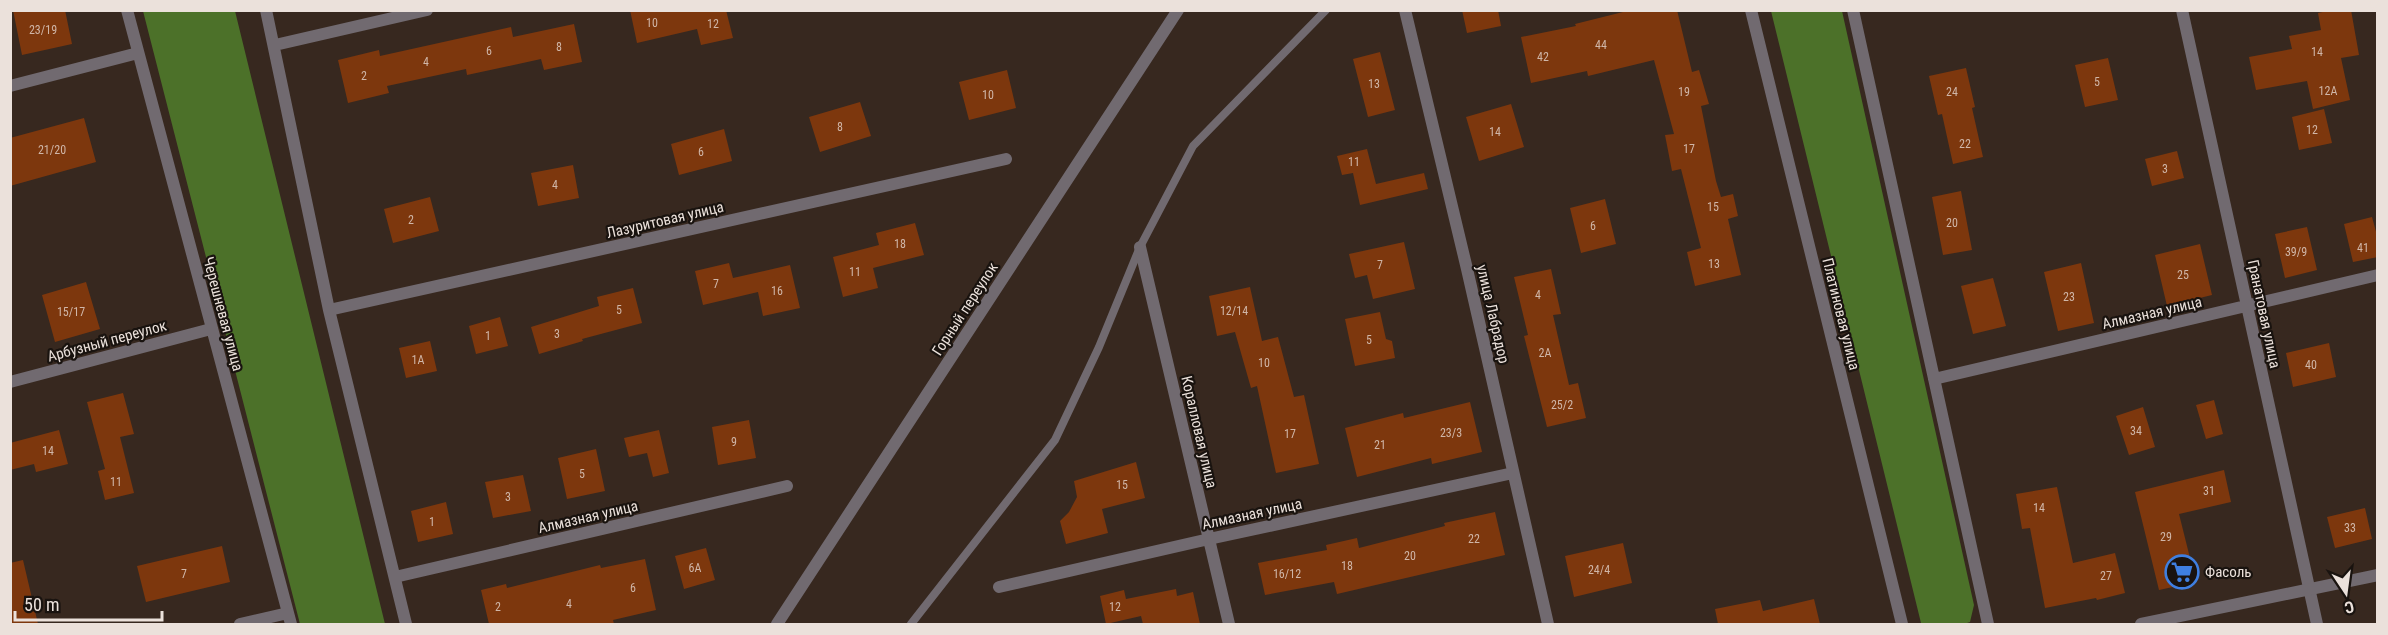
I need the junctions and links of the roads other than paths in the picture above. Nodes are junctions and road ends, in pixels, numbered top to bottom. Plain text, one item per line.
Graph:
1 (127, 10) edge
2 (266, 10) edge
3 (427, 10) edge
4 (1178, 10) edge
5 (1326, 10) edge
6 (1406, 10) edge
7 (1751, 10) edge
8 (1852, 10) edge
9 (2182, 10) edge
10 (275, 45) junction
11 (138, 53) junction
12 (10, 86) edge
13 (1006, 159) dead end
14 (1140, 247) junction
15 (2378, 275) edge
16 (2246, 306) junction
17 (329, 310) junction
18 (211, 329) junction
19 (1934, 378) junction
20 (10, 382) edge
21 (1513, 473) junction
22 (787, 486) dead end
23 (1209, 538) junction
24 (2378, 575) edge
25 (395, 578) junction
26 (999, 587) dead end
27 (2310, 590) junction
28 (290, 619) edge
29 (240, 624) edge
30 (406, 624) edge
31 (777, 624) edge
32 (911, 624) edge
33 (1229, 624) edge
34 (1548, 624) edge
35 (1902, 624) edge
36 (1988, 624) edge
37 (2141, 624) edge
38 (2317, 624) edge

1 - 11 street, Черешневая улица
2 - 10 street
3 - 10 street
4 - 31 street, Горный переулок
5 - 14 lane
6 - 21 street, улица Лабрадор
7 - 35 street, Платиновая улица
8 - 19 street
9 - 16 street, Гранатовая улица
10 - 17 street
11 - 12 street
11 - 18 street, Черешневая улица
13 - 17 street, Лазуритовая улица
14 - 23 street, Коралловая улица
14 - 32 lane
15 - 16 street, Алмазная улица
16 - 19 street, Алмазная улица
16 - 27 street, Гранатовая улица
17 - 25 street
18 - 20 street, Арбузный переулок
18 - 28 street, Черешневая улица
19 - 36 street
21 - 23 street, Алмазная улица
21 - 34 street, улица Лабрадор
22 - 25 street, Алмазная улица
23 - 26 street, Алмазная улица
23 - 33 street, Коралловая улица
24 - 27 street
25 - 30 street
27 - 37 street
27 - 38 street, Гранатовая улица
28 - 29 street

